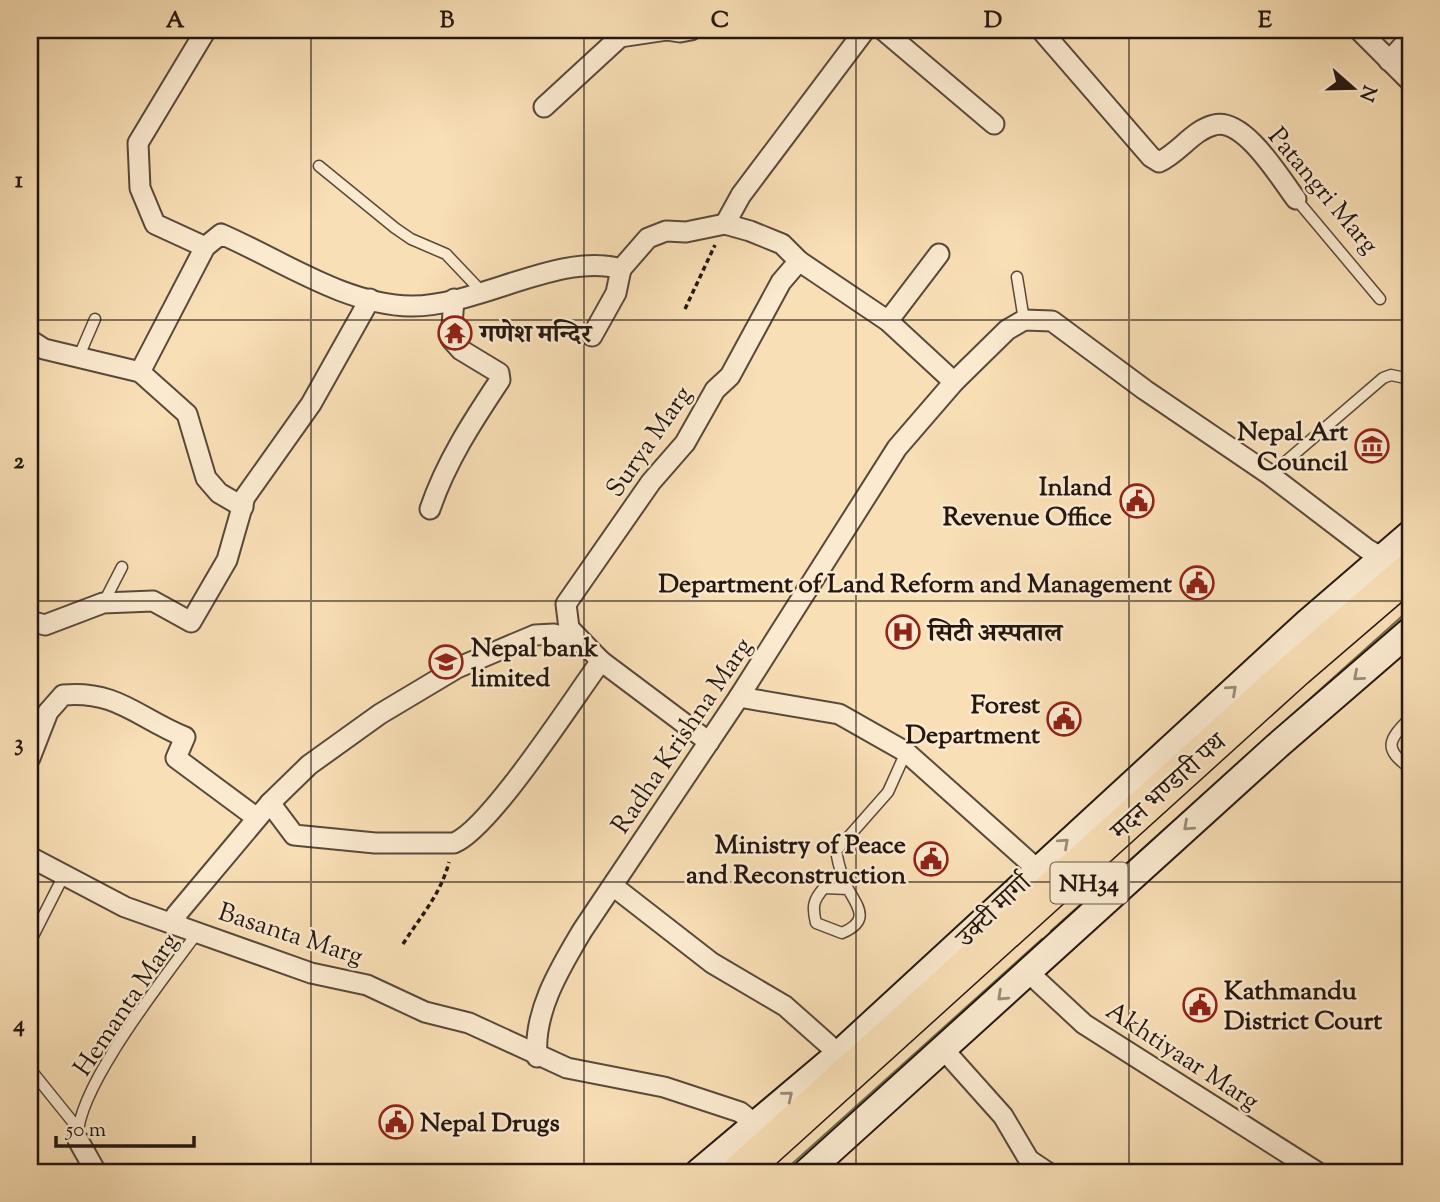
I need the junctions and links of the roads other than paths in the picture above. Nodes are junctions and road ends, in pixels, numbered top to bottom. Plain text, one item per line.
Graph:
1 (206, 30) edge
2 (667, 30) edge
3 (691, 30) edge
4 (866, 30) edge
5 (883, 30) edge
6 (1041, 30) edge
7 (1359, 30) edge
8 (1410, 38) edge
9 (1389, 61) junction
10 (1410, 81) edge
11 (544, 107) dead end
12 (994, 124) dead end
13 (319, 166) dead end
14 (1296, 200) joint
15 (724, 224) junction
16 (205, 247) junction
17 (939, 254) dead end
18 (799, 261) junction
19 (621, 269) junction
20 (1017, 277) dead end
21 (484, 293) junction
22 (370, 299) junction
23 (454, 299) junction
24 (1380, 299) dead end
25 (95, 319) dead end
26 (1024, 320) junction
27 (888, 321) junction
28 (592, 336) dead end
29 (30, 340) edge
30 (79, 356) junction
31 (140, 372) junction
32 (1410, 379) edge
33 (954, 382) junction
34 (1270, 475) junction
35 (243, 507) junction
36 (430, 509) dead end
37 (1410, 534) edge
38 (122, 567) dead end
39 (1404, 575) edge
40 (103, 603) junction
41 (30, 621) edge
42 (1410, 631) edge
43 (597, 655) junction
44 (739, 697) junction
45 (1410, 718) edge
46 (709, 742) junction
47 (906, 752) junction
48 (30, 758) edge
49 (1410, 768) edge
50 (270, 803) junction
51 (257, 818) junction
52 (30, 857) edge
53 (1037, 869) junction
54 (64, 875) junction
55 (613, 887) junction
56 (848, 888) junction
57 (178, 925) junction
58 (199, 931) junction
59 (30, 942) edge
60 (1028, 972) junction
61 (944, 1050) junction
62 (839, 1054) junction
63 (537, 1057) junction
64 (30, 1069) edge
65 (755, 1124) junction
66 (77, 1133) junction
67 (96, 1172) edge
68 (699, 1172) edge
69 (740, 1172) edge
70 (769, 1172) edge
71 (807, 1172) edge
72 (1047, 1172) edge
73 (1317, 1172) edge

1 - 16 street
2 - 3 street
2 - 11 street
4 - 15 street
5 - 12 street
6 - 14 street, Patangri Marg
7 - 9 street
8 - 9 street
9 - 10 street
13 - 21 lane
14 - 24 lane, Patangri Marg
15 - 18 street
15 - 19 street
16 - 22 street
16 - 31 street
17 - 27 street
18 - 27 street
18 - 43 street, Surya Marg
19 - 21 street
19 - 28 street
20 - 26 lane
21 - 23 street
22 - 23 street
22 - 35 street
23 - 36 street
25 - 30 lane
26 - 33 street, Radha Krishna Marg
26 - 34 street
27 - 33 street
29 - 30 street
30 - 31 street
31 - 35 street
32 - 34 lane
33 - 44 street, Radha Krishna Marg
34 - 39 street
35 - 40 street
37 - 39 street, उक्टी मार्गा
38 - 40 lane
53 -> 39 street, उक्टी मार्गा
39 - 69 highway, मदन भण्डारी पथ / NH34
39 - 70 highway, मदन भण्डारी पथ / NH34
40 - 41 street
42 -> 60 street
43 - 46 street
43 - 50 street
43 - 50 street
44 - 46 street, Radha Krishna Marg
44 - 47 street
45 - 49 lane
46 - 55 street, Radha Krishna Marg
47 - 53 street
47 - 56 lane
48 - 51 street
50 - 51 street
51 - 57 street
52 - 54 street, Basanta Marg
53 - 62 street, उक्टी मार्गा
54 - 57 street, Basanta Marg
54 - 59 lane
55 - 62 street
55 - 63 street
56 - 56 lane
57 - 58 street, Basanta Marg
58 - 63 street, Basanta Marg
58 - 66 lane, Hemanta Marg
60 -> 61 street
60 - 73 street, Akhtiyaar Marg
61 - 71 street
61 - 72 street
65 -> 62 street, उक्टी मार्गा
63 - 65 street, Basanta Marg
64 - 66 lane
65 - 68 street, उक्टी मार्गा
66 - 67 street

